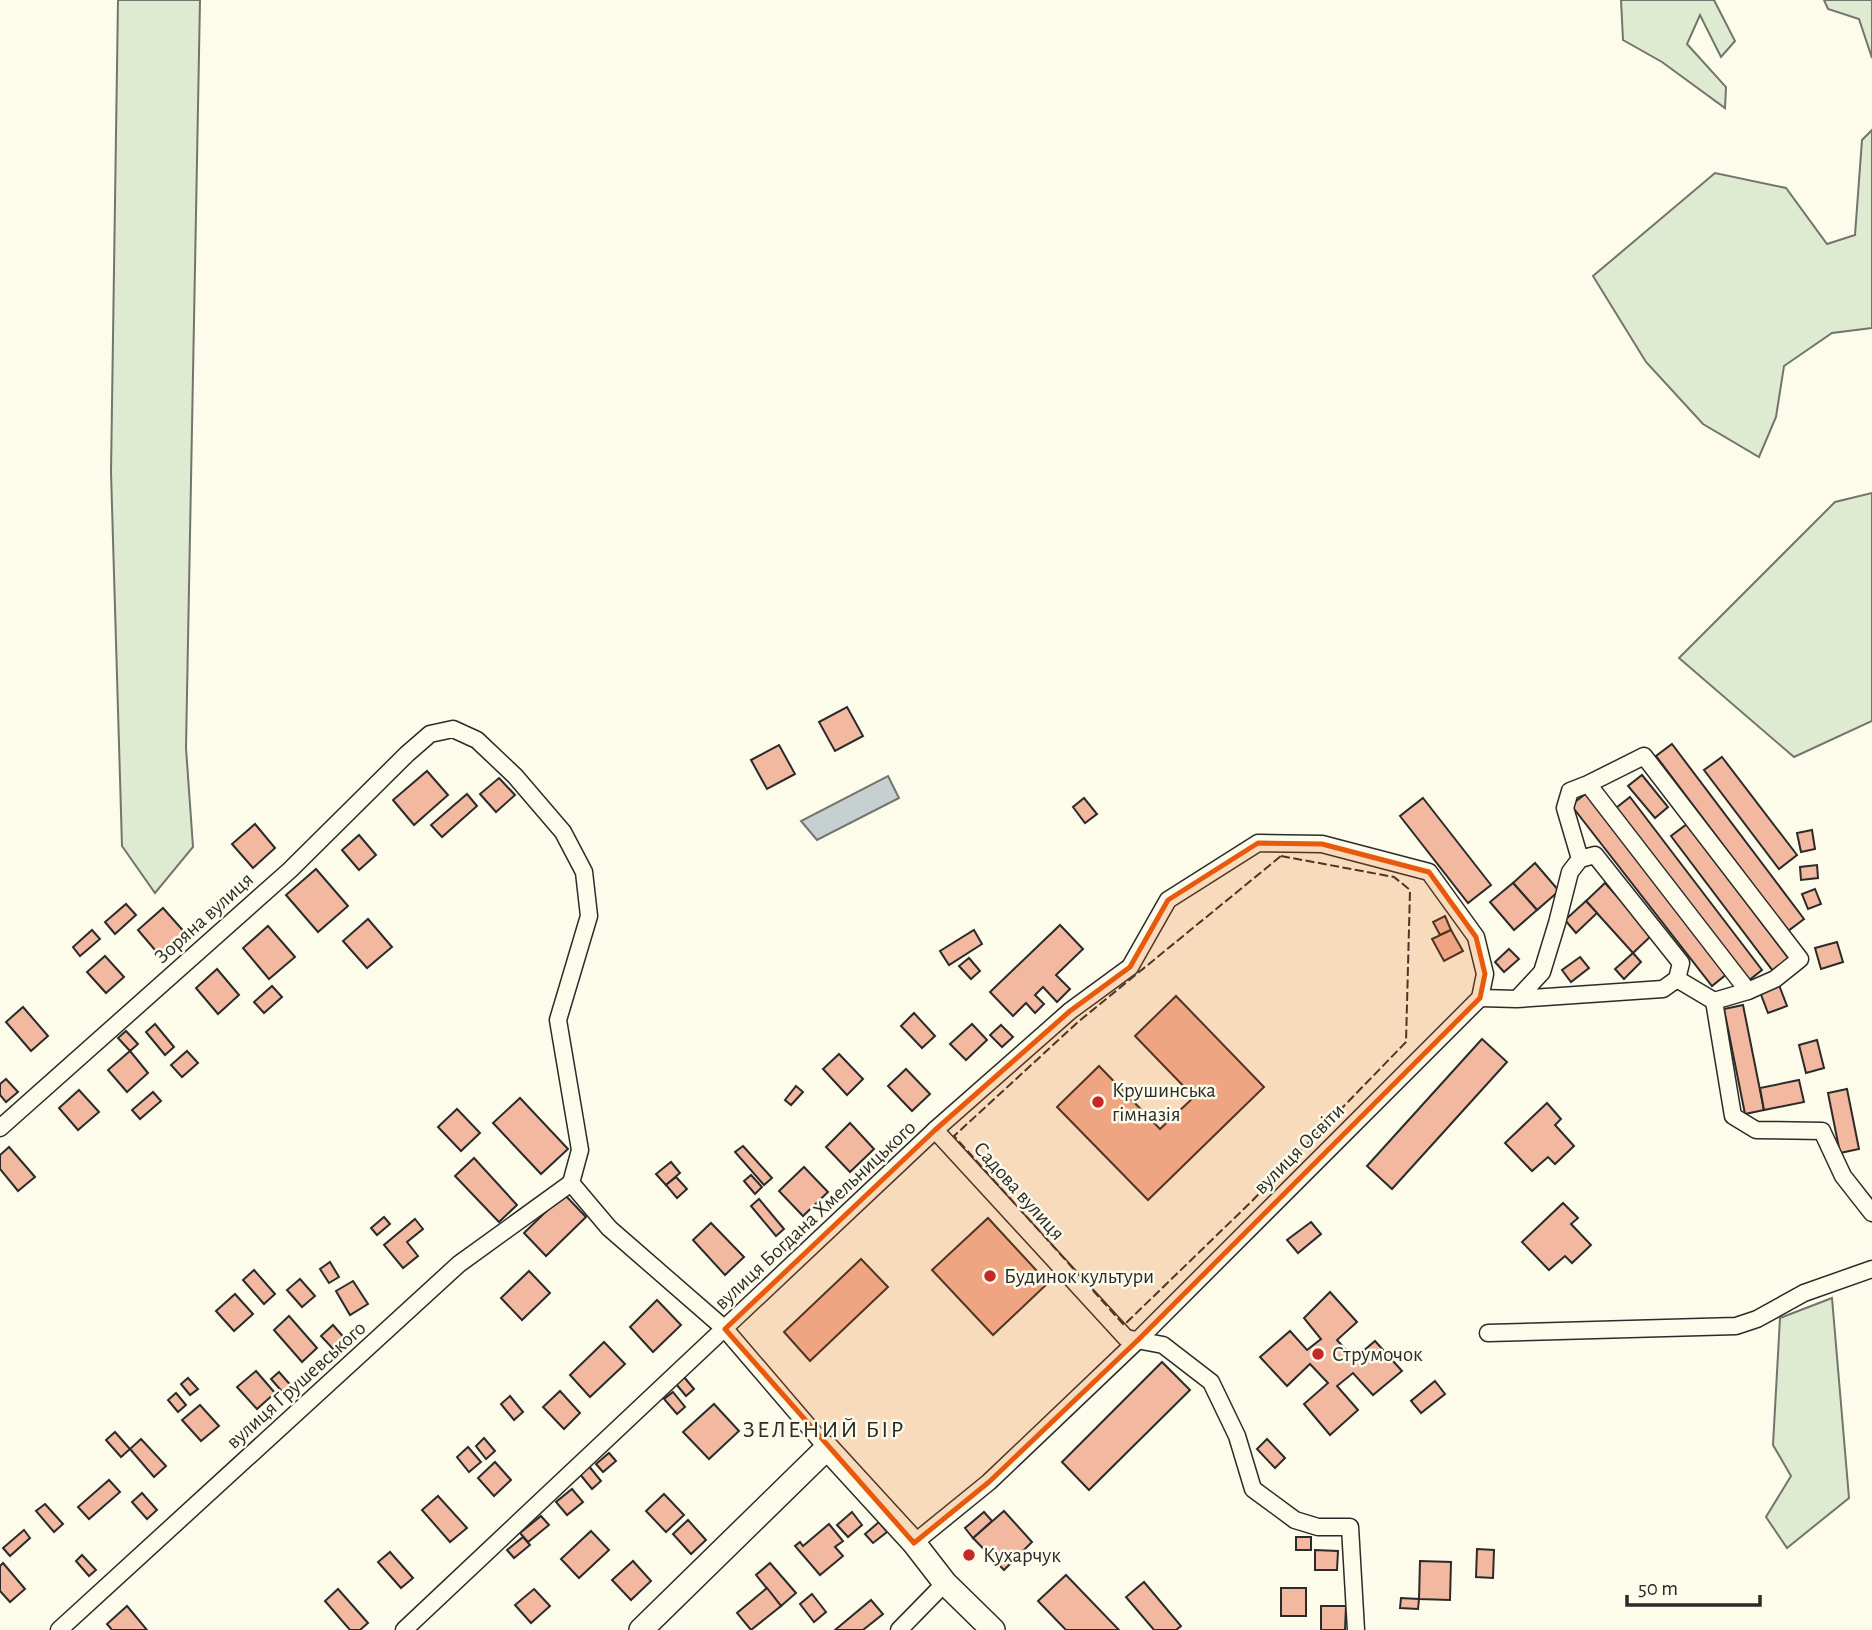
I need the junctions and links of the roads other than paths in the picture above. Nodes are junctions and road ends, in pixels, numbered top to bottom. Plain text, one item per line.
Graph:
1 (1588, 784) junction
2 (1580, 859) junction
3 (1677, 979) junction
4 (1748, 991) junction
5 (1480, 998) junction
6 (1517, 999) junction
7 (1714, 1001) junction
8 (0, 1128) edge
9 (935, 1130) junction
10 (571, 1183) junction
11 (1872, 1213) edge
12 (1872, 1269) edge
13 (724, 1329) junction
14 (1489, 1334) dead end
15 (1138, 1340) junction
16 (827, 1448) junction
17 (914, 1543) junction
18 (945, 1583) junction
19 (59, 1630) edge
20 (404, 1630) edge
21 (641, 1630) edge
22 (899, 1630) edge
23 (993, 1630) edge
24 (1356, 1630) edge

1 - 2 street
1 - 4 street
1 - 4 street
2 - 3 street
2 - 6 street
3 - 6 street
3 - 7 street
4 - 7 street
5 - 6 street
5 - 9 street, вулиця Богдана Хмельницького
5 - 15 street, вулиця Освіти
7 - 11 street
8 - 10 street, Зоряна вулиця
9 - 13 street, вулиця Богдана Хмельницького
9 - 15 street, Садова вулиця
10 - 13 street
10 - 19 street, вулиця Грушевського
12 - 14 street
13 - 16 street
13 - 20 street, вулиця Богдана Хмельницького
15 - 17 street, вулиця Освіти
15 - 24 street, Садова вулиця
16 - 17 street
16 - 21 street
17 - 18 street
18 - 22 street
18 - 23 street

